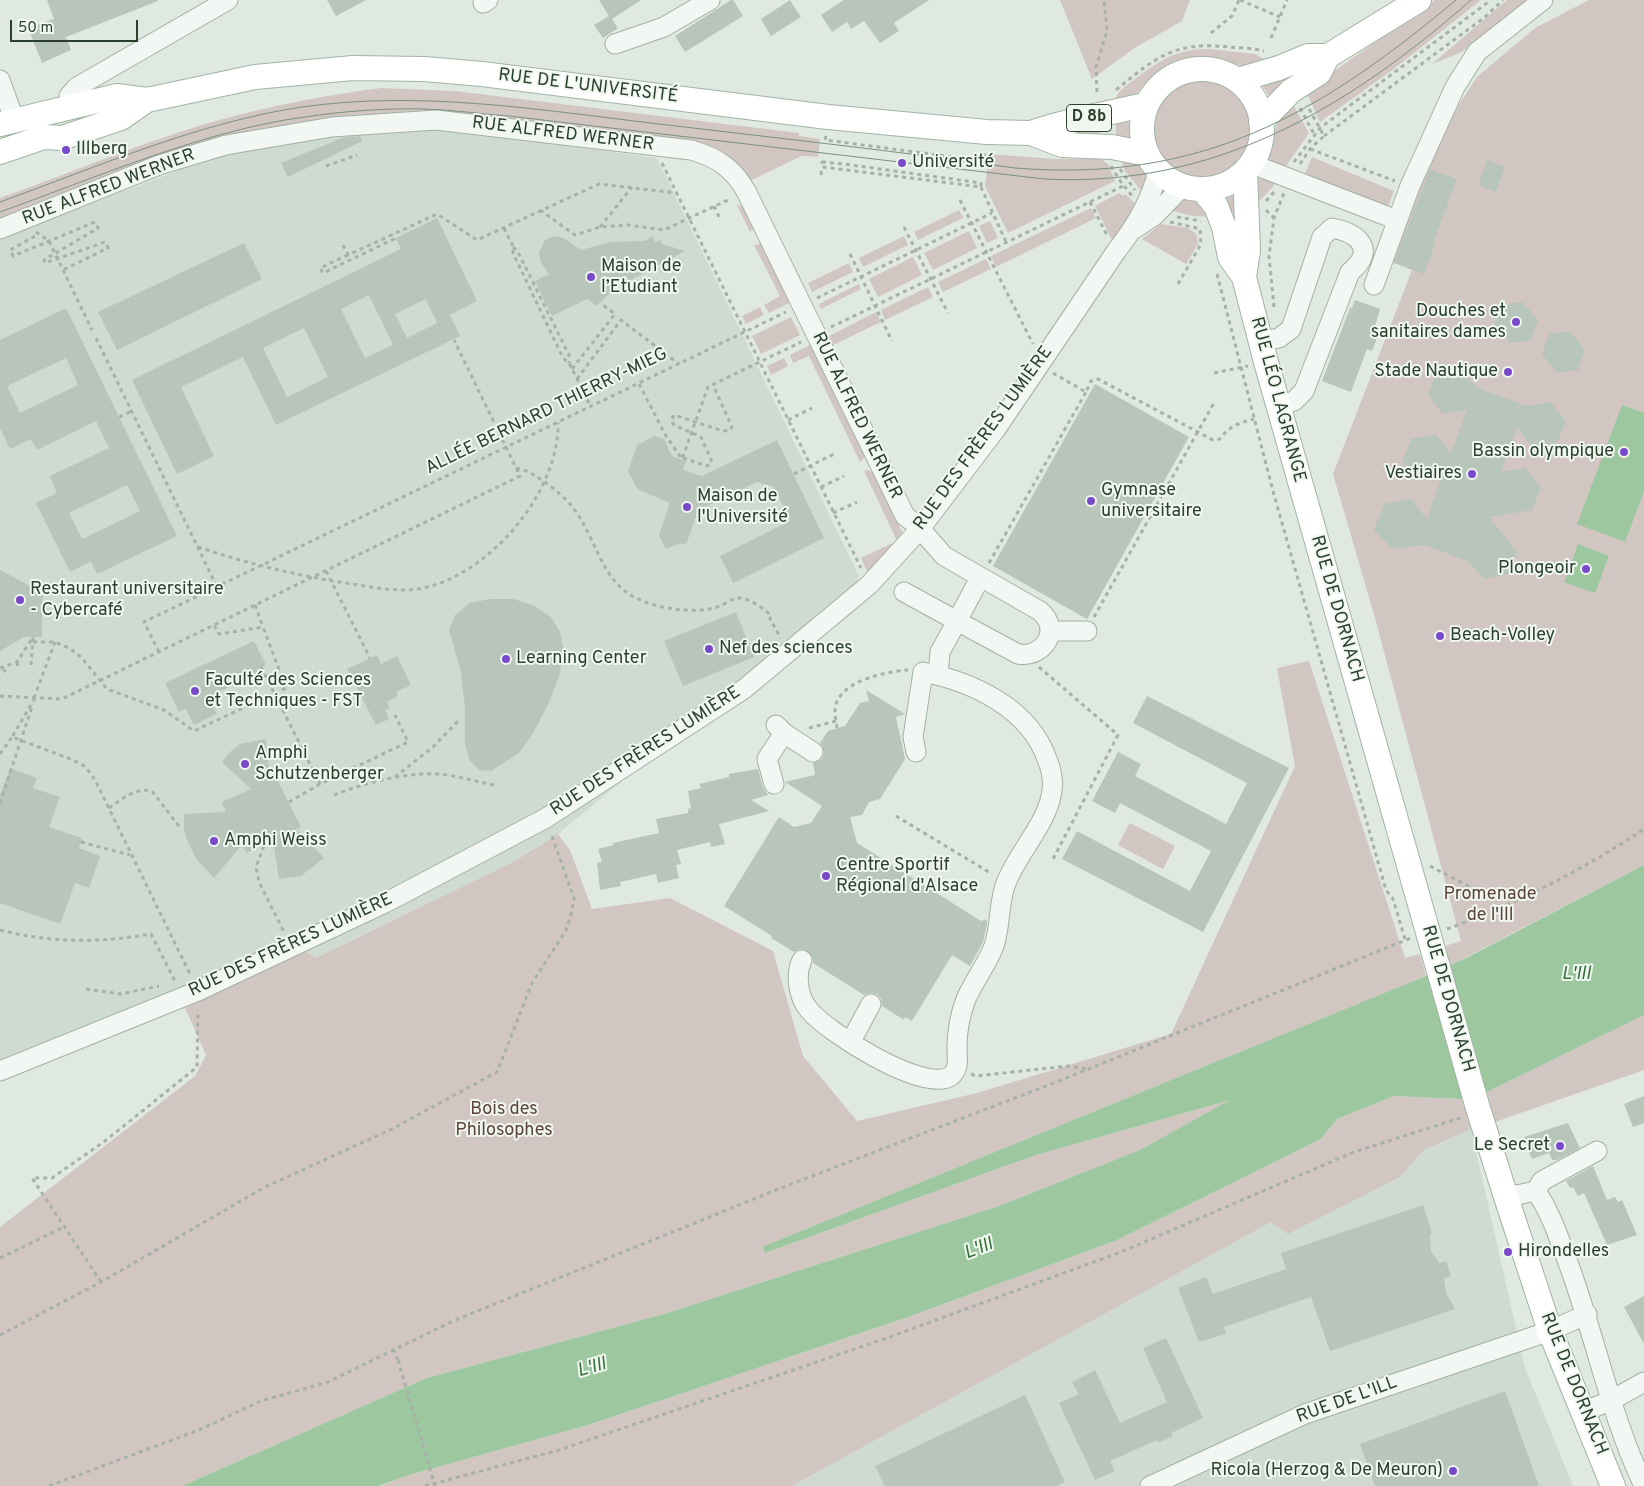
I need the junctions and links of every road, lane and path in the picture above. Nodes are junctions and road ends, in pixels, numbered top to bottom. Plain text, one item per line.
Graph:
1 (228, 0) edge
2 (710, 0) edge
3 (1104, 0) edge
4 (1239, 0) edge
5 (1287, 0) edge
6 (1419, 0) edge
7 (1491, 0) edge
8 (1503, 0) edge
9 (1543, 0) edge
10 (1280, 17) junction
11 (1211, 33) dead end
12 (1271, 38) dead end
13 (616, 44) dead end
14 (1266, 52) dead end
15 (1328, 56) junction
16 (0, 80) edge
17 (1238, 80) junction
18 (1097, 92) dead end
19 (1112, 94) dead end
20 (147, 100) junction
21 (1306, 103) dead end
22 (1147, 104) junction
23 (70, 106) junction
24 (1299, 106) dead end
25 (7, 122) edge
26 (1261, 122) junction
27 (1320, 128) junction
28 (826, 133) dead end
29 (1031, 133) junction
30 (1314, 134) junction
31 (1324, 136) junction
32 (44, 137) junction
33 (1310, 149) junction
34 (985, 151) dead end
35 (0, 152) edge
36 (357, 155) dead end
37 (659, 156) dead end
38 (1116, 160) dead end
39 (1109, 162) dead end
40 (1153, 163) junction
41 (1292, 164) dead end
42 (1299, 165) dead end
43 (326, 166) dead end
44 (1248, 167) junction
45 (821, 175) dead end
46 (1280, 184) dead end
47 (1123, 186) junction
48 (1410, 186) junction
49 (632, 187) junction
50 (1286, 187) dead end
51 (1192, 188) junction
52 (746, 191) junction
53 (678, 193) junction
54 (1138, 193) dead end
55 (1135, 198) dead end
56 (960, 200) dead end
57 (1090, 202) junction
58 (714, 206) junction
59 (1262, 206) dead end
60 (540, 210) junction
61 (992, 213) junction
62 (1170, 215) dead end
63 (690, 217) junction
64 (720, 220) dead end
65 (1163, 220) dead end
66 (1397, 220) junction
67 (1203, 221) dead end
68 (972, 223) junction
69 (600, 227) junction
70 (35, 228) dead end
71 (504, 228) junction
72 (904, 228) dead end
73 (0, 229) edge
74 (1200, 229) junction
75 (45, 230) dead end
76 (1133, 230) junction
77 (1205, 230) dead end
78 (37, 234) junction
79 (392, 234) junction
80 (1107, 236) dead end
81 (49, 241) junction
82 (1006, 242) junction
83 (343, 245) dead end
84 (915, 250) junction
85 (986, 252) junction
86 (55, 254) junction
87 (850, 254) dead end
88 (348, 255) junction
89 (58, 259) junction
90 (1215, 267) dead end
91 (63, 270) junction
92 (861, 276) junction
93 (930, 280) junction
94 (1178, 284) dead end
95 (1374, 284) dead end
96 (1246, 287) junction
97 (603, 305) dead end
98 (802, 305) junction
99 (875, 306) junction
100 (948, 313) dead end
101 (92, 330) dead end
102 (744, 333) junction
103 (816, 334) junction
104 (96, 338) dead end
105 (1270, 339) junction
106 (454, 340) dead end
107 (892, 341) dead end
108 (1040, 351) junction
109 (759, 362) junction
110 (679, 364) junction
111 (1254, 365) dead end
112 (1241, 368) junction
113 (572, 370) junction
114 (1214, 373) dead end
115 (577, 379) junction
116 (638, 384) junction
117 (713, 385) junction
118 (1086, 392) junction
119 (1215, 401) dead end
120 (590, 407) junction
121 (812, 408) dead end
122 (132, 411) junction
123 (1270, 414) junction
124 (119, 417) dead end
125 (788, 420) junction
126 (696, 421) junction
127 (558, 423) junction
128 (692, 432) junction
129 (1199, 432) junction
130 (506, 448) junction
131 (834, 454) dead end
132 (683, 458) junction
133 (810, 466) junction
134 (516, 468) junction
135 (794, 474) dead end
136 (844, 476) dead end
137 (544, 481) junction
138 (821, 487) junction
139 (857, 502) dead end
140 (1306, 503) joint
141 (833, 513) junction
142 (920, 529) junction
143 (198, 547) junction
144 (259, 566) junction
145 (326, 571) junction
146 (311, 578) junction
147 (980, 578) junction
148 (331, 581) junction
149 (869, 586) junction
150 (217, 587) junction
151 (904, 592) dead end
152 (255, 605) junction
153 (957, 621) junction
154 (214, 625) junction
155 (263, 627) junction
156 (1050, 631) junction
157 (1086, 631) joint
158 (33, 642) junction
159 (55, 642) junction
160 (790, 651) junction
161 (159, 652) junction
162 (1026, 655) junction
163 (370, 658) dead end
164 (17, 662) junction
165 (31, 665) dead end
166 (18, 666) dead end
167 (261, 667) dead end
168 (2, 668) edge
169 (7, 673) dead end
170 (930, 673) junction
171 (99, 682) junction
172 (274, 694) junction
173 (0, 696) edge
174 (34, 698) junction
175 (395, 715) dead end
176 (460, 719) dead end
177 (836, 721) junction
178 (816, 726) dead end
179 (837, 728) dead end
180 (12, 737) junction
181 (22, 740) junction
182 (813, 752) dead end
183 (916, 752) dead end
184 (0, 754) edge
185 (394, 778) junction
186 (320, 784) junction
187 (774, 784) dead end
188 (494, 785) dead end
189 (334, 796) dead end
190 (288, 802) dead end
191 (0, 803) edge
192 (109, 808) junction
193 (896, 816) dead end
194 (546, 818) junction
195 (181, 829) dead end
196 (1644, 829) edge
197 (81, 842) dead end
198 (264, 846) dead end
199 (131, 855) junction
200 (1053, 859) dead end
201 (1428, 865) dead end
202 (1006, 882) junction
203 (1520, 898) junction
204 (1446, 929) dead end
205 (0, 930) edge
206 (291, 946) junction
207 (802, 960) dead end
208 (86, 989) dead end
209 (186, 990) junction
210 (872, 1004) dead end
211 (851, 1041) junction
212 (957, 1068) junction
213 (1089, 1069) junction
214 (0, 1071) edge
215 (1473, 1110) junction
216 (1597, 1152) dead end
217 (1536, 1191) junction
218 (1506, 1197) junction
219 (64, 1227) junction
220 (0, 1258) edge
221 (101, 1282) junction
222 (1587, 1314) junction
223 (1550, 1332) junction
224 (0, 1335) edge
225 (393, 1348) junction
226 (1644, 1382) edge
227 (1612, 1400) junction
228 (1584, 1414) junction
229 (49, 1486) edge
230 (425, 1486) edge
231 (435, 1486) edge
232 (1150, 1486) edge
233 (1598, 1486) edge
234 (1614, 1486) edge
235 (1644, 1486) edge

1 - 23 street
2 - 13 street
3 - 18 path
4 - 10 path
4 - 11 path
5 - 10 path
6 - 15 main road
7 - 27 path
8 - 31 path
9 - 48 street
10 - 12 path
14 - 19 path
15 - 17 main road
15 - 26 main road
16 - 25 street
17 - 22 main road
17 - 26 main road
20 - 23 main road, RUE DE L'UNIVERSITÉ
20 - 29 main road, RUE DE L'UNIVERSITÉ
20 - 32 main road, RUE DE L'UNIVERSITÉ
21 - 27 path
22 - 29 main road, RUE DE L'UNIVERSITÉ / D 8b
22 - 40 main road
23 - 25 main road, RUE DE L'UNIVERSITÉ
23 - 32 main road
24 - 30 path
26 - 44 main road
27 - 30 path
27 - 31 path
28 - 34 path
29 - 40 main road, RUE DE L'UNIVERSITÉ / D 8b
30 - 41 path
31 - 33 path
32 - 35 main road, RUE DE L'UNIVERSITÉ
33 - 42 path
33 - 48 path
36 - 43 path
37 - 53 path
38 - 54 path
39 - 47 path
40 - 51 main road
40 - 76 street, RUE DES FRÈRES LUMIÈRE
44 - 51 main road
44 - 66 street
44 - 96 main road, RUE LÉO LAGRANGE
45 - 61 path
46 - 59 path
47 - 55 path
47 - 57 path
48 - 66 street
49 - 53 path
49 - 60 path
49 - 69 path
50 - 105 path
51 - 76 street, RUE DES FRÈRES LUMIÈRE
51 - 96 main road, RUE LÉO LAGRANGE
52 - 58 path
52 - 73 street, RUE ALFRED WERNER
52 - 98 street, RUE ALFRED WERNER
53 - 63 path
56 - 68 path
57 - 80 path
57 - 82 path
58 - 63 path
58 - 64 path
60 - 69 path
60 - 71 path
61 - 68 path, ALLÉE BERNARD THIERRY-MIEG
61 - 82 path
62 - 67 path
63 - 69 path
63 - 102 path
65 - 74 path
66 - 95 street
68 - 84 path, ALLÉE BERNARD THIERRY-MIEG
68 - 85 path
70 - 78 path
71 - 79 path
71 - 113 path
72 - 84 path
74 - 77 path
74 - 94 path
75 - 78 path
76 - 108 street, RUE DES FRÈRES LUMIÈRE
78 - 81 path
78 - 81 path
79 - 88 path
79 - 88 path
81 - 86 path
81 - 86 path
82 - 85 path
83 - 88 path
84 - 92 path, ALLÉE BERNARD THIERRY-MIEG
84 - 93 path
85 - 93 path
85 - 108 path
86 - 89 path
86 - 89 path
87 - 92 path
89 - 91 path
89 - 91 path
90 - 112 path
91 - 101 path
92 - 98 path, ALLÉE BERNARD THIERRY-MIEG
92 - 99 path
93 - 99 path
93 - 100 path
96 - 105 main road, RUE LÉO LAGRANGE
97 - 113 path
98 - 102 path, ALLÉE BERNARD THIERRY-MIEG
98 - 103 street, RUE ALFRED WERNER
99 - 103 path
99 - 107 path
102 - 109 path
102 - 110 path, ALLÉE BERNARD THIERRY-MIEG
103 - 109 path
103 - 142 street, RUE ALFRED WERNER
104 - 122 path
105 - 123 main road, RUE LÉO LAGRANGE
105 - 123 street
106 - 130 path
108 - 118 path
108 - 142 street, RUE DES FRÈRES LUMIÈRE
109 - 117 path
109 - 125 path
110 - 115 path
110 - 116 path, ALLÉE BERNARD THIERRY-MIEG
111 - 112 path
112 - 114 path
112 - 123 path
113 - 115 path
115 - 120 path
116 - 120 path, ALLÉE BERNARD THIERRY-MIEG
116 - 132 path
117 - 126 path
117 - 126 path
118 - 129 path
118 - 147 path
119 - 129 path
120 - 127 path, ALLÉE BERNARD THIERRY-MIEG
121 - 125 path
122 - 124 path
122 - 143 path
123 - 129 path
123 - 140 main road, RUE LÉO LAGRANGE
123 - 213 path
125 - 133 path
126 - 128 path
126 - 128 path
127 - 130 path, ALLÉE BERNARD THIERRY-MIEG
127 - 137 path
128 - 132 path
128 - 132 path
129 - 157 path
130 - 134 path
130 - 144 path, ALLÉE BERNARD THIERRY-MIEG
131 - 133 path
133 - 135 path
133 - 138 path
134 - 137 path
134 - 145 path
136 - 138 path
137 - 148 path
137 - 160 path
138 - 141 path
139 - 141 path
140 - 215 main road, RUE DE DORNACH
141 - 149 path
142 - 147 street, RUE ALFRED WERNER
142 - 149 street, RUE DES FRÈRES LUMIÈRE
143 - 144 path
143 - 150 path
144 - 146 path
144 - 150 path, ALLÉE BERNARD THIERRY-MIEG
145 - 146 path
145 - 148 path
146 - 148 path
146 - 152 path
147 - 153 street
147 - 156 street, RUE ALFRED WERNER
148 - 163 path
149 - 160 street, RUE DES FRÈRES LUMIÈRE
150 - 161 path, ALLÉE BERNARD THIERRY-MIEG
151 - 153 street
152 - 154 path
152 - 155 path
153 - 162 street
153 - 170 street
154 - 155 path
154 - 161 path
155 - 172 path
156 - 157 street
156 - 162 street
158 - 159 path
158 - 164 path
158 - 165 path
159 - 171 path
159 - 174 path
160 - 194 street, RUE DES FRÈRES LUMIÈRE
161 - 171 path
162 - 200 path
164 - 166 path
164 - 168 path
167 - 172 path
168 - 169 path
170 - 177 path
170 - 183 street
170 - 202 street
171 - 172 path
171 - 174 path
172 - 186 path
173 - 174 path
174 - 180 path
174 - 181 path
175 - 186 path
176 - 185 path
177 - 178 path
177 - 179 path
180 - 181 path
180 - 184 path
181 - 191 path
181 - 192 path
182 - 187 street
185 - 188 path
185 - 189 path
186 - 190 path
192 - 195 path
192 - 199 path
193 - 202 path
194 - 206 street, RUE DES FRÈRES LUMIÈRE
194 - 221 path
196 - 203 path
197 - 199 path
198 - 206 path
199 - 209 path
201 - 203 path
202 - 212 street
203 - 204 path
205 - 209 path
206 - 209 street, RUE DES FRÈRES LUMIÈRE
207 - 211 street
208 - 209 path
209 - 214 street, RUE DES FRÈRES LUMIÈRE
209 - 219 path
210 - 211 street
211 - 212 street
212 - 213 path
213 - 225 path
215 - 218 main road, RUE DE DORNACH
215 - 230 path
216 - 217 street
217 - 218 street
217 - 222 street
218 - 223 main road, RUE DE DORNACH
219 - 220 path
219 - 221 path
221 - 224 path
222 - 223 street, RUE DE L'ILL
222 - 227 street
223 - 228 main road, RUE DE DORNACH
223 - 232 street, RUE DE L'ILL
225 - 229 path
225 - 231 path, bridge
226 - 227 street
227 - 228 street
227 - 235 street
228 - 233 main road
228 - 234 main road, RUE DE DORNACH

